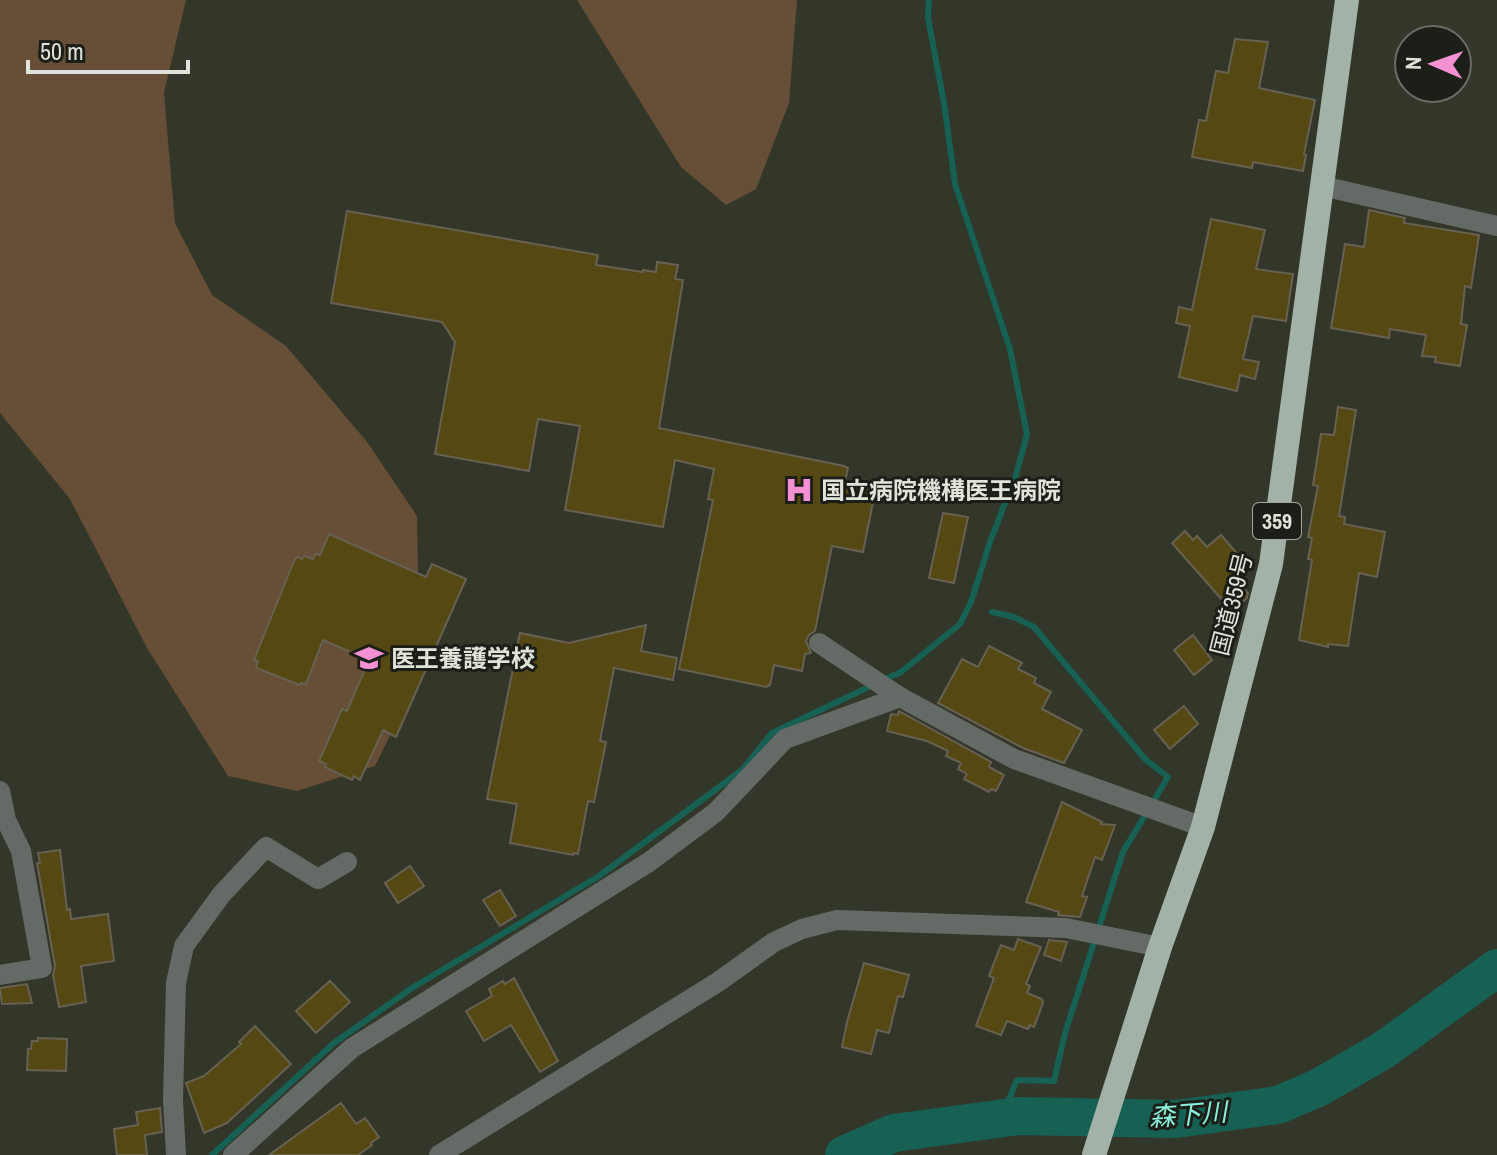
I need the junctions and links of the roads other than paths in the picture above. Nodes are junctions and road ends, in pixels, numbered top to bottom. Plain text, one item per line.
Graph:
1 (1347, 0) edge
2 (1322, 186) junction
3 (1497, 226) edge
4 (819, 643) dead end
5 (894, 692) junction
6 (0, 791) edge
7 (1203, 827) junction
8 (347, 862) dead end
9 (1160, 947) junction
10 (0, 975) edge
11 (176, 1155) edge
12 (233, 1155) edge
13 (439, 1155) edge
14 (1094, 1155) edge

1 - 2 highway, 国道359号 / 359
2 - 3 street
2 - 7 highway, 国道359号 / 359
4 - 5 street
5 - 7 street
5 - 12 street
6 - 10 street
7 - 9 highway, 国道359号 / 359
8 - 11 street
9 - 13 street
9 - 14 highway, 国道359号 / 359

